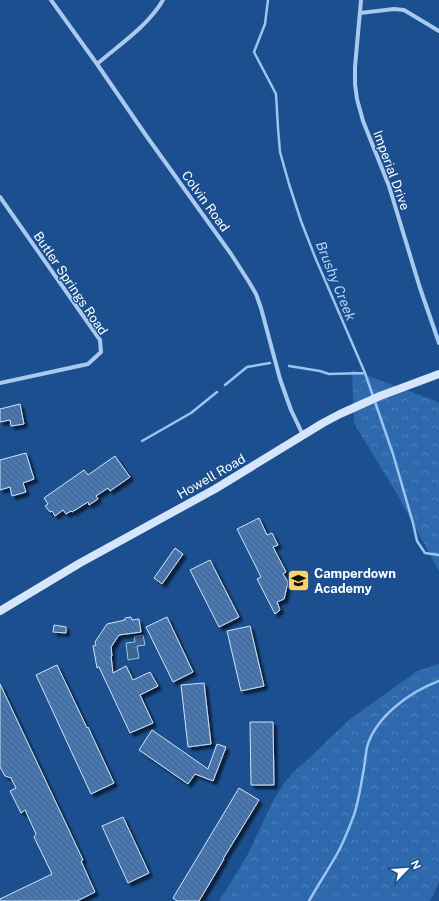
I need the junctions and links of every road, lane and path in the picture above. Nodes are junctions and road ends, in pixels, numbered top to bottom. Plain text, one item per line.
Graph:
1 (51, 0) edge
2 (163, 0) edge
3 (361, 0) edge
4 (360, 13) junction
5 (439, 31) edge
6 (97, 64) junction
7 (0, 197) edge
8 (439, 342) edge
9 (439, 374) edge
10 (0, 383) edge
11 (303, 435) junction
12 (0, 611) edge

1 - 6 street, Colvin Road
2 - 6 street
3 - 4 street, Imperial Drive
4 - 5 street
4 - 8 street, Imperial Drive
6 - 11 street, Colvin Road
7 - 10 street, Butler Springs Road
9 - 11 main road, Howell Road
11 - 12 main road, Howell Road

